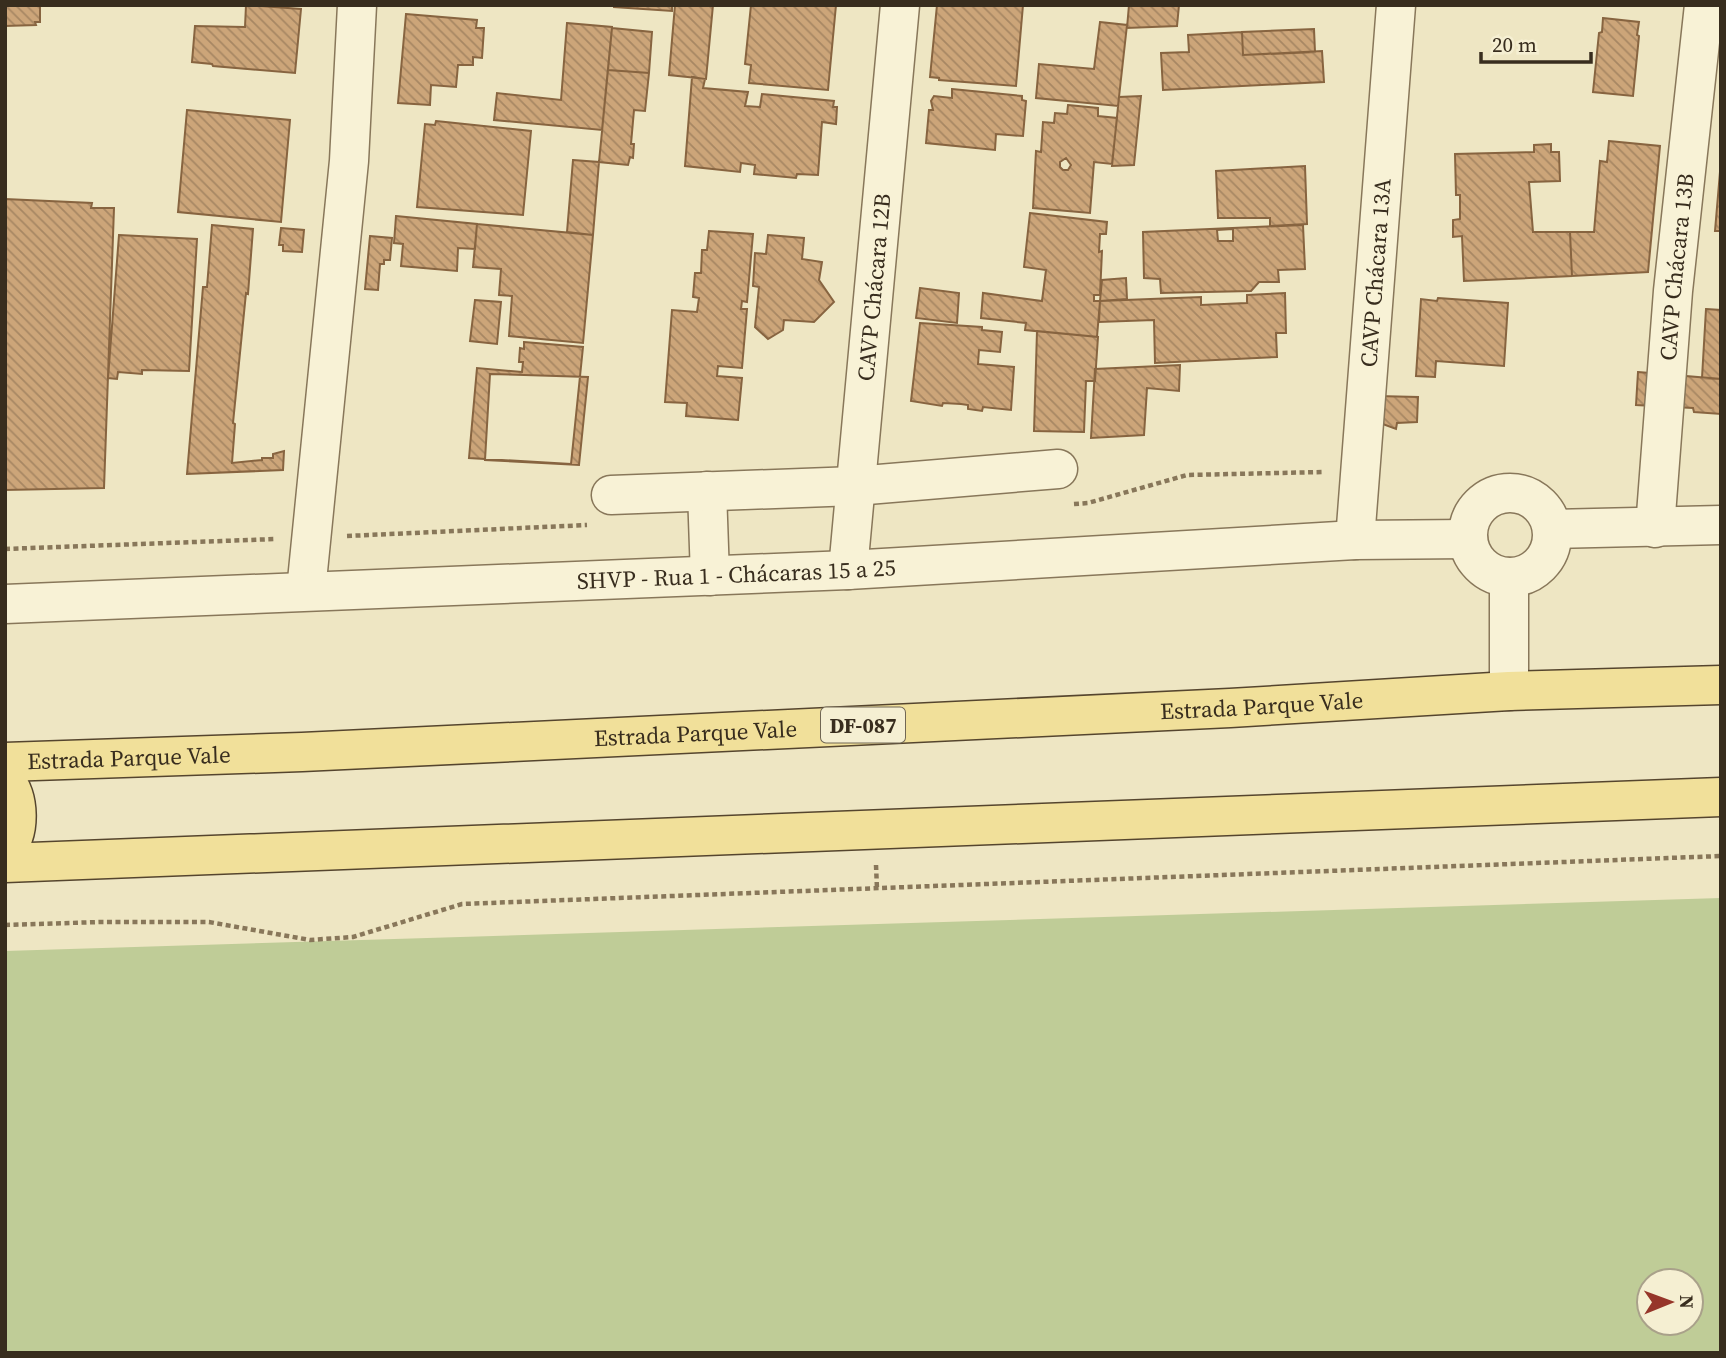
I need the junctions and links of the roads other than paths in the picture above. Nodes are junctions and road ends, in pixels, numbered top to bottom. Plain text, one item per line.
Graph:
1 (357, 5) edge
2 (900, 5) edge
3 (1396, 5) edge
4 (1704, 5) edge
5 (1708, 83) edge
6 (1058, 469) dead end
7 (855, 486) junction
8 (707, 491) junction
9 (611, 495) dead end
10 (1721, 525) edge
11 (1655, 528) junction
12 (1552, 529) junction
13 (1468, 539) junction
14 (1354, 540) junction
15 (848, 570) junction
16 (710, 576) junction
17 (1509, 577) junction
18 (306, 591) junction
19 (5, 604) edge
20 (1721, 685) edge
21 (1508, 691) junction
22 (5, 762) edge
23 (5, 780) edge
24 (1721, 797) edge
25 (5, 850) edge
26 (5, 863) edge

1 - 18 street
2 - 7 street, CAVP Chácara 12B
3 - 14 street, CAVP Chácara 13A
4 - 5 street, CAVP Chácara 13B
5 - 11 street, CAVP Chácara 13B
6 - 7 street
7 - 8 street
7 - 15 street, CAVP Chácara 12B
8 - 9 street
8 - 16 street
10 - 11 street
11 - 12 street
12 - 13 street
12 - 17 street
13 - 14 street, SHVP - Rua 1 - Chácaras 15 a 25
13 - 17 street
14 - 15 street, SHVP - Rua 1 - Chácaras 15 a 25
15 - 16 street, SHVP - Rua 1 - Chácaras 15 a 25
16 - 18 street, SHVP - Rua 1 - Chácaras 15 a 25
17 - 21 street
18 - 19 street, SHVP - Rua 1 - Chácaras 15 a 25
20 - 21 main road, Estrada Parque Vale / DF-087
21 - 22 main road, Estrada Parque Vale / DF-087
23 - 25 main road
24 - 26 main road

